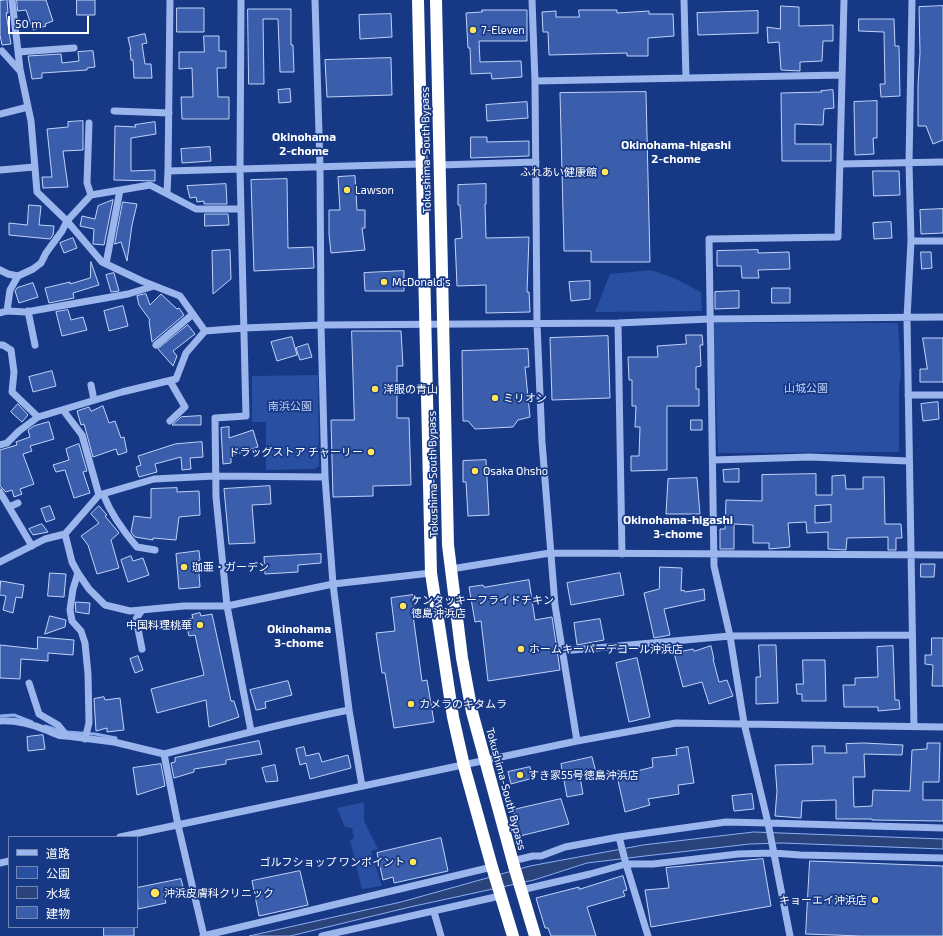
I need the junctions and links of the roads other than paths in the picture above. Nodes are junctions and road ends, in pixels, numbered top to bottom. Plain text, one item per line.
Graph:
1 (12, 0) edge
2 (170, 0) edge
3 (241, 0) edge
4 (315, 0) edge
5 (418, 0) edge
6 (436, 0) edge
7 (532, 0) edge
8 (684, 0) edge
9 (844, 0) edge
10 (912, 0) edge
11 (74, 48) dead end
12 (2, 51) dead end
13 (18, 52) junction
14 (20, 71) junction
15 (842, 76) junction
16 (686, 78) junction
17 (535, 81) junction
18 (28, 107) junction
19 (114, 111) dead end
20 (169, 113) junction
21 (0, 114) edge
22 (89, 122) dead end
23 (536, 162) junction
24 (943, 162) edge
25 (421, 164) junction
26 (840, 164) junction
27 (909, 164) junction
28 (440, 165) junction
29 (34, 167) junction
30 (320, 167) junction
31 (0, 170) edge
32 (240, 170) junction
33 (168, 171) junction
34 (120, 190) junction
35 (167, 193) junction
36 (91, 195) junction
37 (241, 209) junction
38 (67, 221) junction
39 (911, 241) junction
40 (943, 241) edge
41 (106, 264) junction
42 (0, 270) edge
43 (18, 276) junction
44 (154, 286) junction
45 (28, 311) junction
46 (4, 312) edge
47 (193, 314) junction
48 (907, 318) junction
49 (943, 318) edge
50 (710, 319) junction
51 (618, 323) junction
52 (425, 324) junction
53 (443, 324) junction
54 (538, 324) junction
55 (321, 325) junction
56 (244, 328) junction
57 (205, 331) junction
58 (35, 344) dead end
59 (0, 345) edge
60 (156, 345) dead end
61 (170, 381) junction
62 (90, 385) dead end
63 (908, 395) junction
64 (943, 395) edge
65 (94, 400) junction
66 (63, 410) junction
67 (38, 417) junction
68 (170, 421) dead end
69 (0, 445) edge
70 (713, 460) junction
71 (909, 461) junction
72 (215, 476) junction
73 (325, 477) junction
74 (0, 492) edge
75 (101, 495) junction
76 (18, 503) dead end
77 (9, 507) junction
78 (65, 534) junction
79 (32, 546) junction
80 (155, 550) dead end
81 (550, 553) junction
82 (622, 554) junction
83 (713, 555) junction
84 (910, 555) junction
85 (943, 555) edge
86 (0, 562) edge
87 (451, 569) junction
88 (78, 573) junction
89 (431, 573) junction
90 (333, 584) junction
91 (227, 606) junction
92 (142, 610) junction
93 (730, 636) junction
94 (912, 636) junction
95 (142, 649) dead end
96 (562, 651) junction
97 (29, 683) dead end
98 (349, 710) junction
99 (0, 721) edge
100 (744, 723) junction
101 (914, 727) junction
102 (943, 727) edge
103 (251, 731) junction
104 (67, 736) junction
105 (85, 739) junction
106 (577, 741) junction
107 (164, 754) junction
108 (485, 760) junction
109 (464, 766) junction
110 (362, 786) junction
111 (768, 822) junction
112 (178, 825) junction
113 (943, 828) edge
114 (125, 836) edge
115 (619, 837) junction
116 (774, 852) junction
117 (943, 858) edge
118 (513, 864) junction
119 (626, 864) junction
120 (492, 869) junction
121 (520, 887) junction
122 (499, 892) junction
123 (434, 912) junction
124 (204, 936) edge
125 (322, 936) edge
126 (441, 936) edge
127 (513, 936) edge
128 (535, 936) edge
129 (648, 936) edge
130 (790, 936) edge

1 - 13 street
2 - 20 street
3 - 32 street
4 - 30 street
5 - 25 highway, Tokushima-South Bypass
6 - 28 highway, Tokushima-South Bypass
7 - 17 street
8 - 16 street
9 - 15 street
10 - 27 street
11 - 13 street
12 - 14 street
13 - 14 street
14 - 18 street
15 - 16 street
15 - 26 street
16 - 17 street
17 - 23 street
18 - 21 street
18 - 29 street
19 - 20 street
20 - 33 street
22 - 36 street
23 - 28 street
23 - 54 street
24 - 27 street
25 - 30 street
25 - 52 highway, Tokushima-South Bypass
26 - 27 street
26 - 50 street
27 - 39 street
28 - 53 highway, Tokushima-South Bypass
29 - 31 street
29 - 38 street
30 - 32 street
30 - 55 street
32 - 33 street
32 - 37 street
33 - 35 street
34 - 35 street
34 - 36 street
34 - 41 street
35 - 37 street
36 - 38 street
37 - 56 street
38 - 41 street
38 - 43 street
39 - 40 street
39 - 48 street
41 - 44 street
42 - 43 street
43 - 46 street
44 - 45 street
44 - 47 street
45 - 46 street
45 - 58 street
47 - 57 street
47 - 60 street
48 - 49 street
48 - 50 street
48 - 63 street
50 - 51 street
50 - 70 street
51 - 54 street
51 - 82 street
52 - 53 street
52 - 55 street
52 - 89 highway, Tokushima-South Bypass
53 - 54 street
53 - 87 highway, Tokushima-South Bypass
54 - 81 street
55 - 56 street
55 - 73 street
56 - 57 street
56 - 72 street
57 - 61 street
59 - 67 street
61 - 65 street
61 - 68 street
62 - 65 street
63 - 64 street
63 - 71 street
65 - 66 street
66 - 67 street
66 - 75 street
67 - 69 street
70 - 71 street
70 - 83 street
71 - 84 street
72 - 73 street
72 - 75 street
72 - 91 street
73 - 90 street
74 - 77 street
75 - 78 street
75 - 80 street
76 - 77 street
77 - 79 street
78 - 79 street
78 - 88 street
79 - 86 street
81 - 82 street
81 - 87 street
81 - 96 street
82 - 83 street
83 - 84 street
83 - 93 street
84 - 85 street
84 - 94 street
87 - 108 highway, Tokushima-South Bypass
88 - 92 street
88 - 105 street
89 - 90 street
89 - 109 highway, Tokushima-South Bypass
90 - 91 street
90 - 98 street
91 - 92 street
91 - 103 street
92 - 95 street
93 - 94 street
93 - 96 street
93 - 100 street
94 - 101 street
96 - 106 street
97 - 104 street
98 - 103 street
98 - 110 street
99 - 104 street
100 - 101 street
100 - 106 street
100 - 111 street
101 - 102 street
103 - 107 street
104 - 105 street
105 - 107 street
106 - 108 street
107 - 112 street
108 - 109 street
108 - 118 highway, Tokushima-South Bypass
109 - 110 street
109 - 120 highway, Tokushima-South Bypass
110 - 112 street
111 - 113 street
111 - 115 street
111 - 116 street
112 - 114 street
112 - 124 street
115 - 118 street
115 - 119 street
116 - 117 street
116 - 119 street
116 - 130 street
118 - 121 highway, Tokushima-South Bypass
119 - 121 street
119 - 129 street
120 - 122 highway, Tokushima-South Bypass
120 - 124 street
121 - 128 highway, Tokushima-South Bypass
122 - 123 street
122 - 127 highway, Tokushima-South Bypass
123 - 125 street
123 - 126 street

